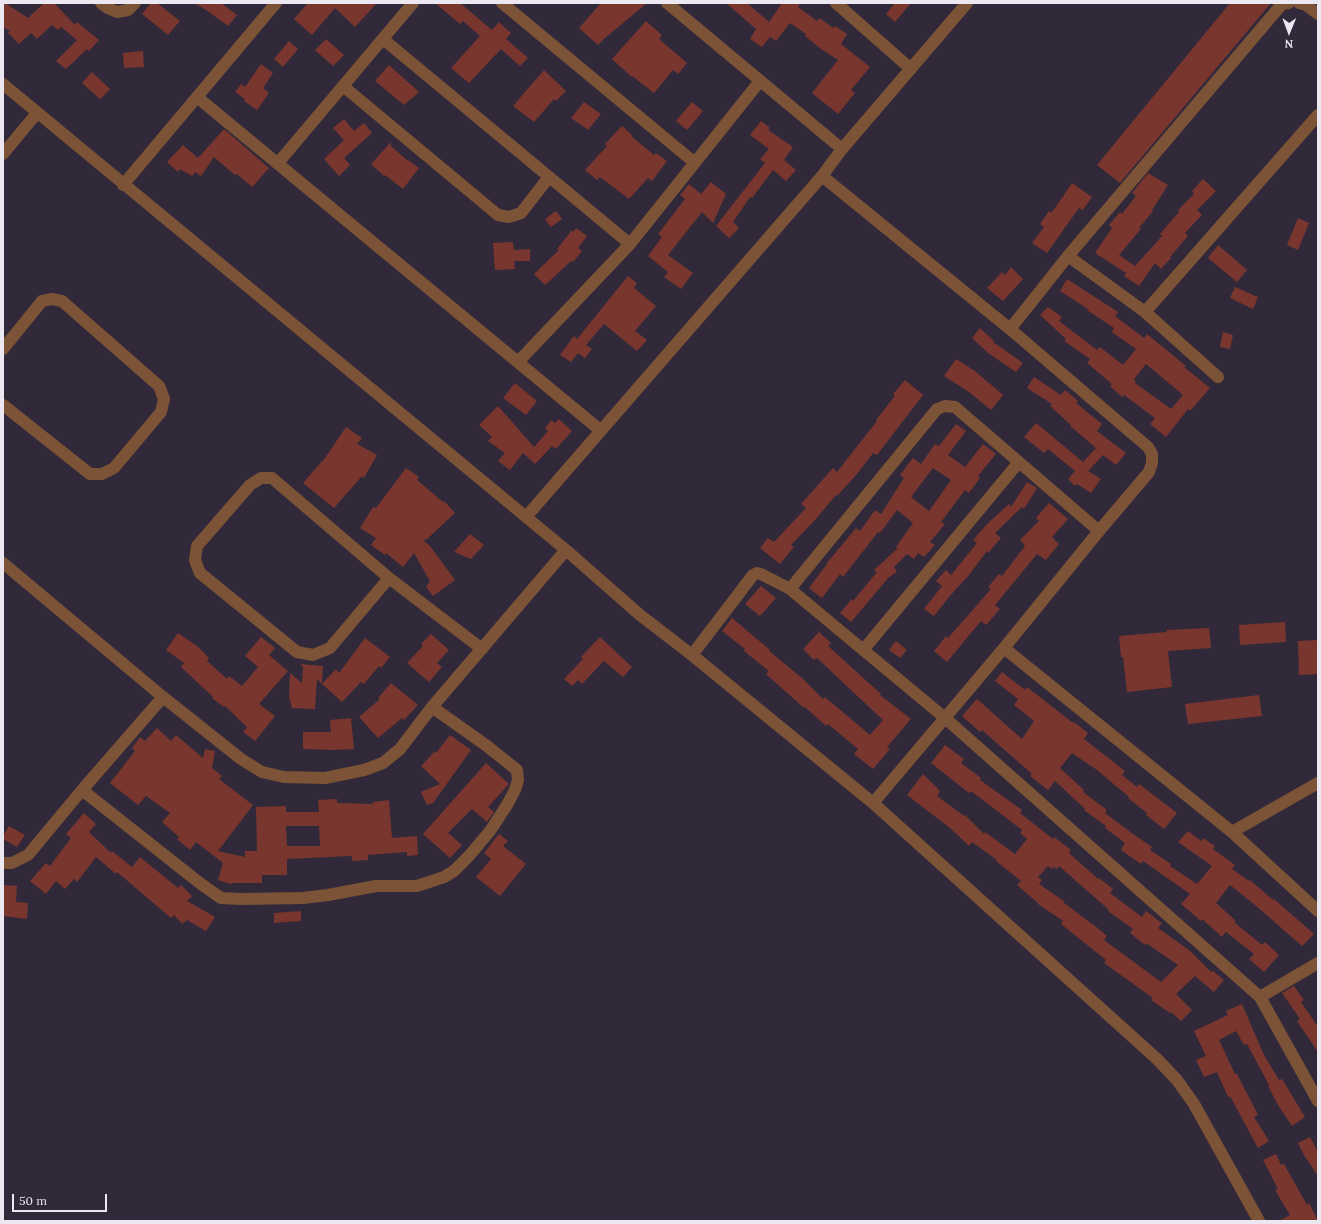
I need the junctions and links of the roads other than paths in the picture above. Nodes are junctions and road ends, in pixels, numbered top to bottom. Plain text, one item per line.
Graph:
1 (101, 3) edge
2 (135, 3) edge
3 (276, 3) edge
4 (413, 3) edge
5 (502, 3) edge
6 (667, 3) edge
7 (836, 3) edge
8 (967, 3) edge
9 (1289, 3) edge
10 (1299, 3) edge
11 (1318, 14) edge
12 (383, 39) junction
13 (911, 69) junction
14 (760, 81) junction
15 (3, 84) edge
16 (343, 86) junction
17 (198, 97) junction
18 (37, 113) junction
19 (1318, 114) edge
20 (842, 149) junction
21 (3, 154) edge
22 (278, 163) junction
23 (695, 163) junction
24 (822, 176) junction
25 (549, 177) junction
26 (123, 185) junction
27 (630, 244) junction
28 (1068, 256) junction
29 (1145, 312) junction
30 (1010, 329) junction
31 (3, 349) edge
32 (518, 362) junction
33 (1218, 377) dead end
34 (3, 405) edge
35 (600, 430) junction
36 (1019, 462) junction
37 (526, 517) junction
38 (1099, 531) junction
39 (566, 550) junction
40 (3, 563) edge
41 (389, 578) junction
42 (790, 589) junction
43 (1004, 648) junction
44 (482, 649) junction
45 (864, 649) junction
46 (692, 655) junction
47 (164, 697) junction
48 (432, 707) junction
49 (945, 718) junction
50 (1318, 783) edge
51 (82, 790) junction
52 (872, 804) junction
53 (1232, 832) junction
54 (3, 864) edge
55 (1318, 911) edge
56 (1318, 963) edge
57 (1260, 997) junction
58 (1318, 1101) edge
59 (1259, 1221) edge

1 - 2 street
3 - 17 street
4 - 12 street
5 - 23 street
6 - 14 street
7 - 13 street
8 - 13 street
9 - 28 street
10 - 11 street
12 - 16 street
12 - 25 street
13 - 20 street
14 - 20 street
14 - 23 street
15 - 18 street
16 - 22 street
16 - 25 street
17 - 22 street
17 - 26 street
18 - 21 street
18 - 26 street
19 - 29 street
20 - 24 street
22 - 32 street
23 - 27 street
24 - 30 street
24 - 35 street
25 - 27 street
26 - 37 street
27 - 32 street
28 - 29 street
28 - 30 street
29 - 33 street
30 - 38 street
31 - 34 street
32 - 35 street
35 - 37 street
36 - 38 street
36 - 42 street
36 - 45 street
37 - 39 street
38 - 43 street
39 - 44 street
39 - 46 street
40 - 47 street
41 - 41 street
41 - 44 street
42 - 45 street
42 - 46 street
43 - 49 street
43 - 53 street
44 - 48 street
45 - 49 street
46 - 52 street
47 - 48 street
47 - 51 street
48 - 51 street
49 - 52 street
49 - 57 street
50 - 53 street
51 - 54 street
52 - 59 street
53 - 55 street
56 - 57 street
57 - 58 street

